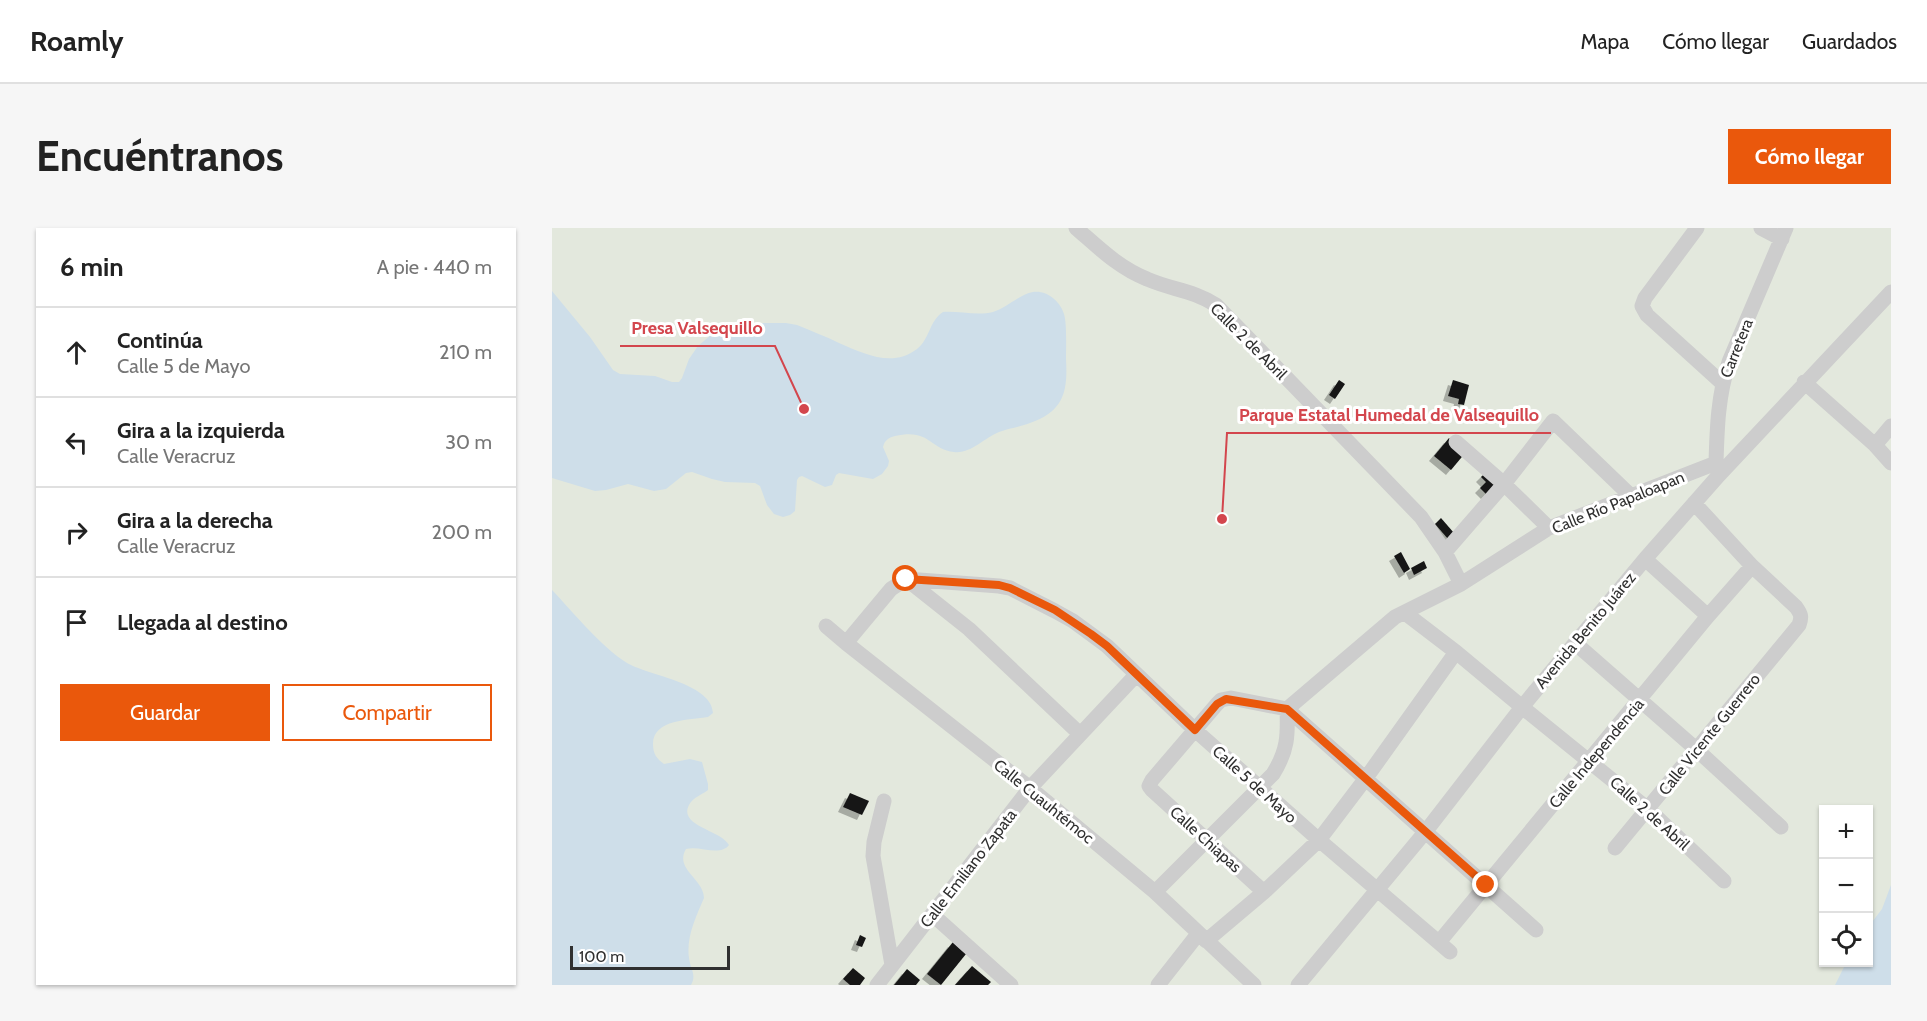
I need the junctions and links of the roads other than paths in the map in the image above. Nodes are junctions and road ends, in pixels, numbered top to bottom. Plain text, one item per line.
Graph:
1 (1076, 228) edge
2 (1697, 228) edge
3 (1761, 228) edge
4 (1784, 234) edge
5 (1891, 292) edge
6 (1804, 382) junction
7 (1722, 383) junction
8 (1891, 426) edge
9 (1456, 442) dead end
10 (1875, 445) junction
11 (1891, 464) edge
12 (1717, 469) junction
13 (1504, 484) junction
14 (1632, 497) junction
15 (1694, 503) junction
16 (1550, 528) junction
17 (1445, 552) junction
18 (1645, 559) junction
19 (1752, 566) junction
20 (906, 579) junction
21 (1461, 584) junction
22 (1405, 613) junction
23 (1708, 616) junction
24 (826, 626) dead end
25 (846, 643) junction
26 (1575, 643) junction
27 (1456, 652) junction
28 (1136, 675) junction
29 (1640, 700) junction
30 (1522, 708) junction
31 (1287, 709) junction
32 (1195, 730) junction
33 (1080, 734) junction
34 (1697, 750) junction
35 (1589, 761) junction
36 (1366, 778) junction
37 (1261, 787) junction
38 (1030, 788) junction
39 (884, 801) dead end
40 (1648, 809) junction
41 (1780, 826) dead end
42 (1426, 831) junction
43 (1207, 839) junction
44 (1319, 840) junction
45 (1615, 848) dead end
46 (1724, 881) dead end
47 (1486, 885) junction
48 (1378, 890) junction
49 (1155, 892) junction
50 (1264, 892) junction
51 (933, 915) junction
52 (1536, 930) dead end
53 (1202, 938) junction
54 (1445, 946) joint
55 (892, 965) junction
56 (877, 985) edge
57 (1011, 985) edge
58 (1158, 985) edge
59 (1254, 985) edge
60 (1298, 985) edge

1 - 17 street, Calle 2 de Abril
2 - 7 street
3 - 4 street
4 - 7 street, Carretera
5 - 6 street, Avenida Benito Juárez
6 - 10 street
6 - 12 street, Avenida Benito Juárez
7 - 12 street, Carretera
8 - 10 street
9 - 13 street
10 - 11 street
12 - 14 street, Calle Río Papaloapan
12 - 15 street, Avenida Benito Juárez
13 - 14 street
13 - 16 street
13 - 17 street
14 - 16 street, Calle Río Papaloapan
15 - 18 street, Avenida Benito Juárez
15 - 19 street
16 - 21 street, Calle Río Papaloapan
17 - 21 street, Calle 2 de Abril
18 - 23 street
18 - 26 street, Avenida Benito Juárez
19 - 23 street, Calle Independencia
19 - 34 street, Calle Vicente Guerrero
20 - 25 street
20 - 28 street, Calle 5 de Mayo
20 - 33 street
21 - 22 street, Calle Río Papaloapan
22 - 27 street, Calle 2 de Abril
22 - 31 street, Calle Río Papaloapan
23 - 29 street, Calle Independencia
24 - 25 street, Calle Cuauhtémoc
25 - 38 street, Calle Cuauhtémoc
26 - 29 street
26 - 30 street, Avenida Benito Juárez
27 - 30 street, Calle 2 de Abril
27 - 36 street
28 - 32 street, Calle 5 de Mayo
28 - 33 street, Calle Emiliano Zapata
29 - 34 street
29 - 35 street, Calle Independencia
30 - 35 street, Calle 2 de Abril
30 - 42 street, Avenida Benito Juárez
31 - 32 street
31 - 36 street
31 - 37 street
32 - 37 street, Calle 5 de Mayo
32 - 43 street, Calle Chiapas
33 - 38 street, Calle Emiliano Zapata
34 - 40 street, Calle Vicente Guerrero
34 - 41 street
35 - 40 street, Calle 2 de Abril
35 - 47 street, Calle Independencia
36 - 42 street
36 - 44 street
37 - 43 street
37 - 44 street, Calle 5 de Mayo
38 - 49 street, Calle Cuauhtémoc
38 - 51 street, Calle Emiliano Zapata
39 - 55 street
40 - 45 street, Calle Vicente Guerrero
40 - 46 street, Calle 2 de Abril
42 - 47 street
42 - 48 street, Avenida Benito Juárez
43 - 49 street
43 - 50 street, Calle Chiapas
44 - 48 street, Calle 5 de Mayo
44 - 50 street
47 - 52 street
47 - 54 street, Calle Independencia
48 - 54 street, Calle 5 de Mayo
48 - 60 street, Avenida Benito Juárez
49 - 53 street, Calle Cuauhtémoc
50 - 53 street
51 - 55 street, Calle Emiliano Zapata
51 - 57 street
53 - 58 street
53 - 59 street, Calle Cuauhtémoc
55 - 56 street, Calle Emiliano Zapata

